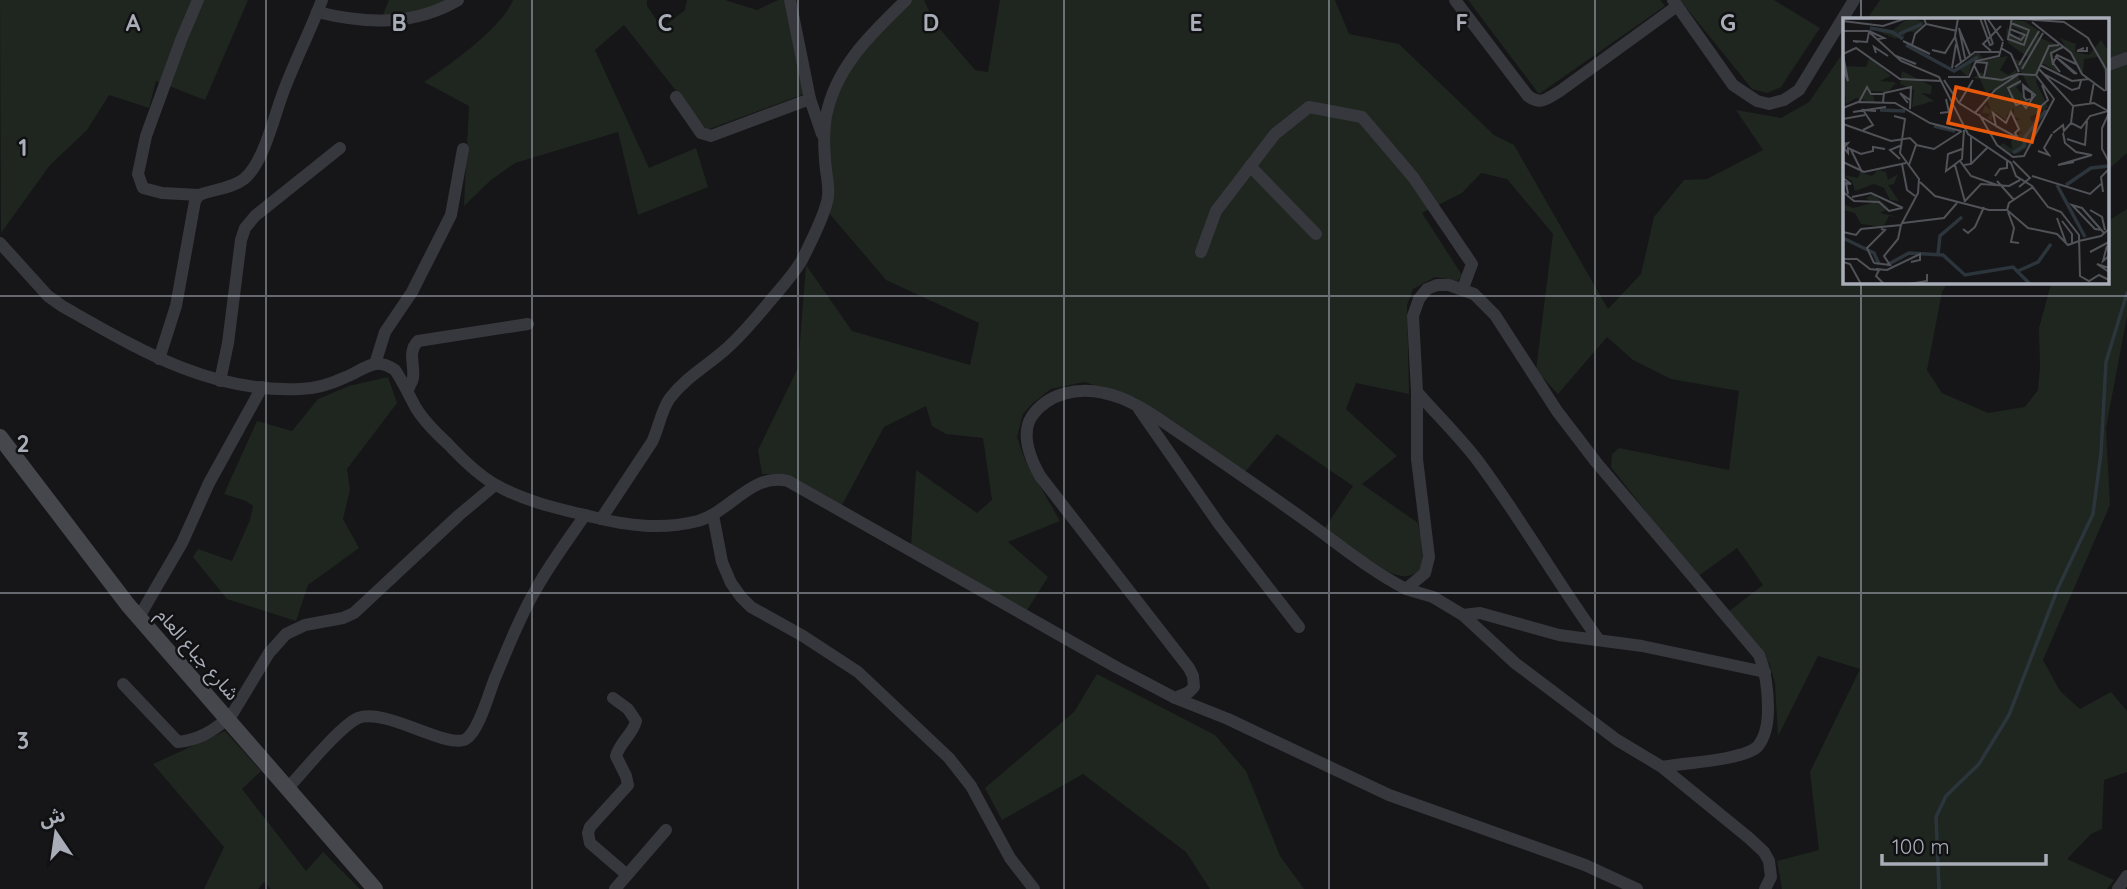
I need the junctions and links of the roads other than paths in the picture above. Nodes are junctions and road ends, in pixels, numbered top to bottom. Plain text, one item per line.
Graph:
1 (198, 0) edge
2 (458, 0) edge
3 (790, 0) edge
4 (906, 0) edge
5 (1455, 0) edge
6 (1854, 0) edge
7 (1675, 3) edge
8 (319, 6) edge
9 (2127, 58) edge
10 (2110, 64) edge
11 (676, 97) dead end
12 (810, 99) junction
13 (824, 141) junction
14 (340, 148) dead end
15 (463, 149) dead end
16 (1251, 166) junction
17 (198, 195) junction
18 (1316, 234) dead end
19 (0, 243) edge
20 (1201, 252) dead end
21 (1463, 289) junction
22 (528, 324) dead end
23 (159, 359) junction
24 (375, 364) junction
25 (220, 380) junction
26 (262, 387) junction
27 (408, 390) junction
28 (1417, 392) junction
29 (1134, 404) junction
30 (1437, 415) junction
31 (1417, 416) junction
32 (0, 437) edge
33 (495, 485) junction
34 (585, 515) junction
35 (713, 515) junction
36 (601, 519) junction
37 (1406, 589) junction
38 (1464, 615) junction
39 (139, 617) junction
40 (1299, 626) dead end
41 (1600, 640) junction
42 (1765, 672) junction
43 (123, 684) dead end
44 (613, 698) dead end
45 (1175, 698) junction
46 (227, 720) junction
47 (1662, 767) junction
48 (287, 789) junction
49 (666, 830) dead end
50 (626, 874) junction
51 (2127, 876) edge
52 (375, 889) edge
53 (615, 889) edge
54 (1034, 889) edge
55 (1637, 889) edge
56 (1765, 889) edge
57 (2118, 889) edge

1 - 17 street
2 - 8 street
3 - 12 street
4 - 13 street
5 - 7 street
6 - 7 street
8 - 17 street
9 - 10 street
11 - 12 street
12 - 13 street
13 - 36 street
14 - 25 street
15 - 24 street
16 - 18 street
16 - 20 street
16 - 21 street
17 - 23 street
19 - 23 street
21 - 28 street
21 - 42 street
22 - 27 street
23 - 25 street
24 - 26 street
24 - 27 street
25 - 26 street
26 - 39 street
27 - 33 street
28 - 30 street
28 - 31 street
29 - 37 street
29 - 40 street
29 - 45 street
30 - 31 street
30 - 41 street
31 - 37 street
32 - 39 main road, شارع جباع العام
33 - 34 street
33 - 46 street
34 - 36 street
34 - 48 street
35 - 36 street
35 - 45 street
35 - 54 street
37 - 38 street
38 - 41 street
38 - 47 street
39 - 46 main road, شارع جباع العام
41 - 42 street
42 - 47 street
43 - 46 street
44 - 50 street
45 - 55 street
46 - 48 main road, شارع جباع العام
47 - 56 street
48 - 52 main road, شارع جباع العام
49 - 50 street
50 - 53 street
51 - 57 street

